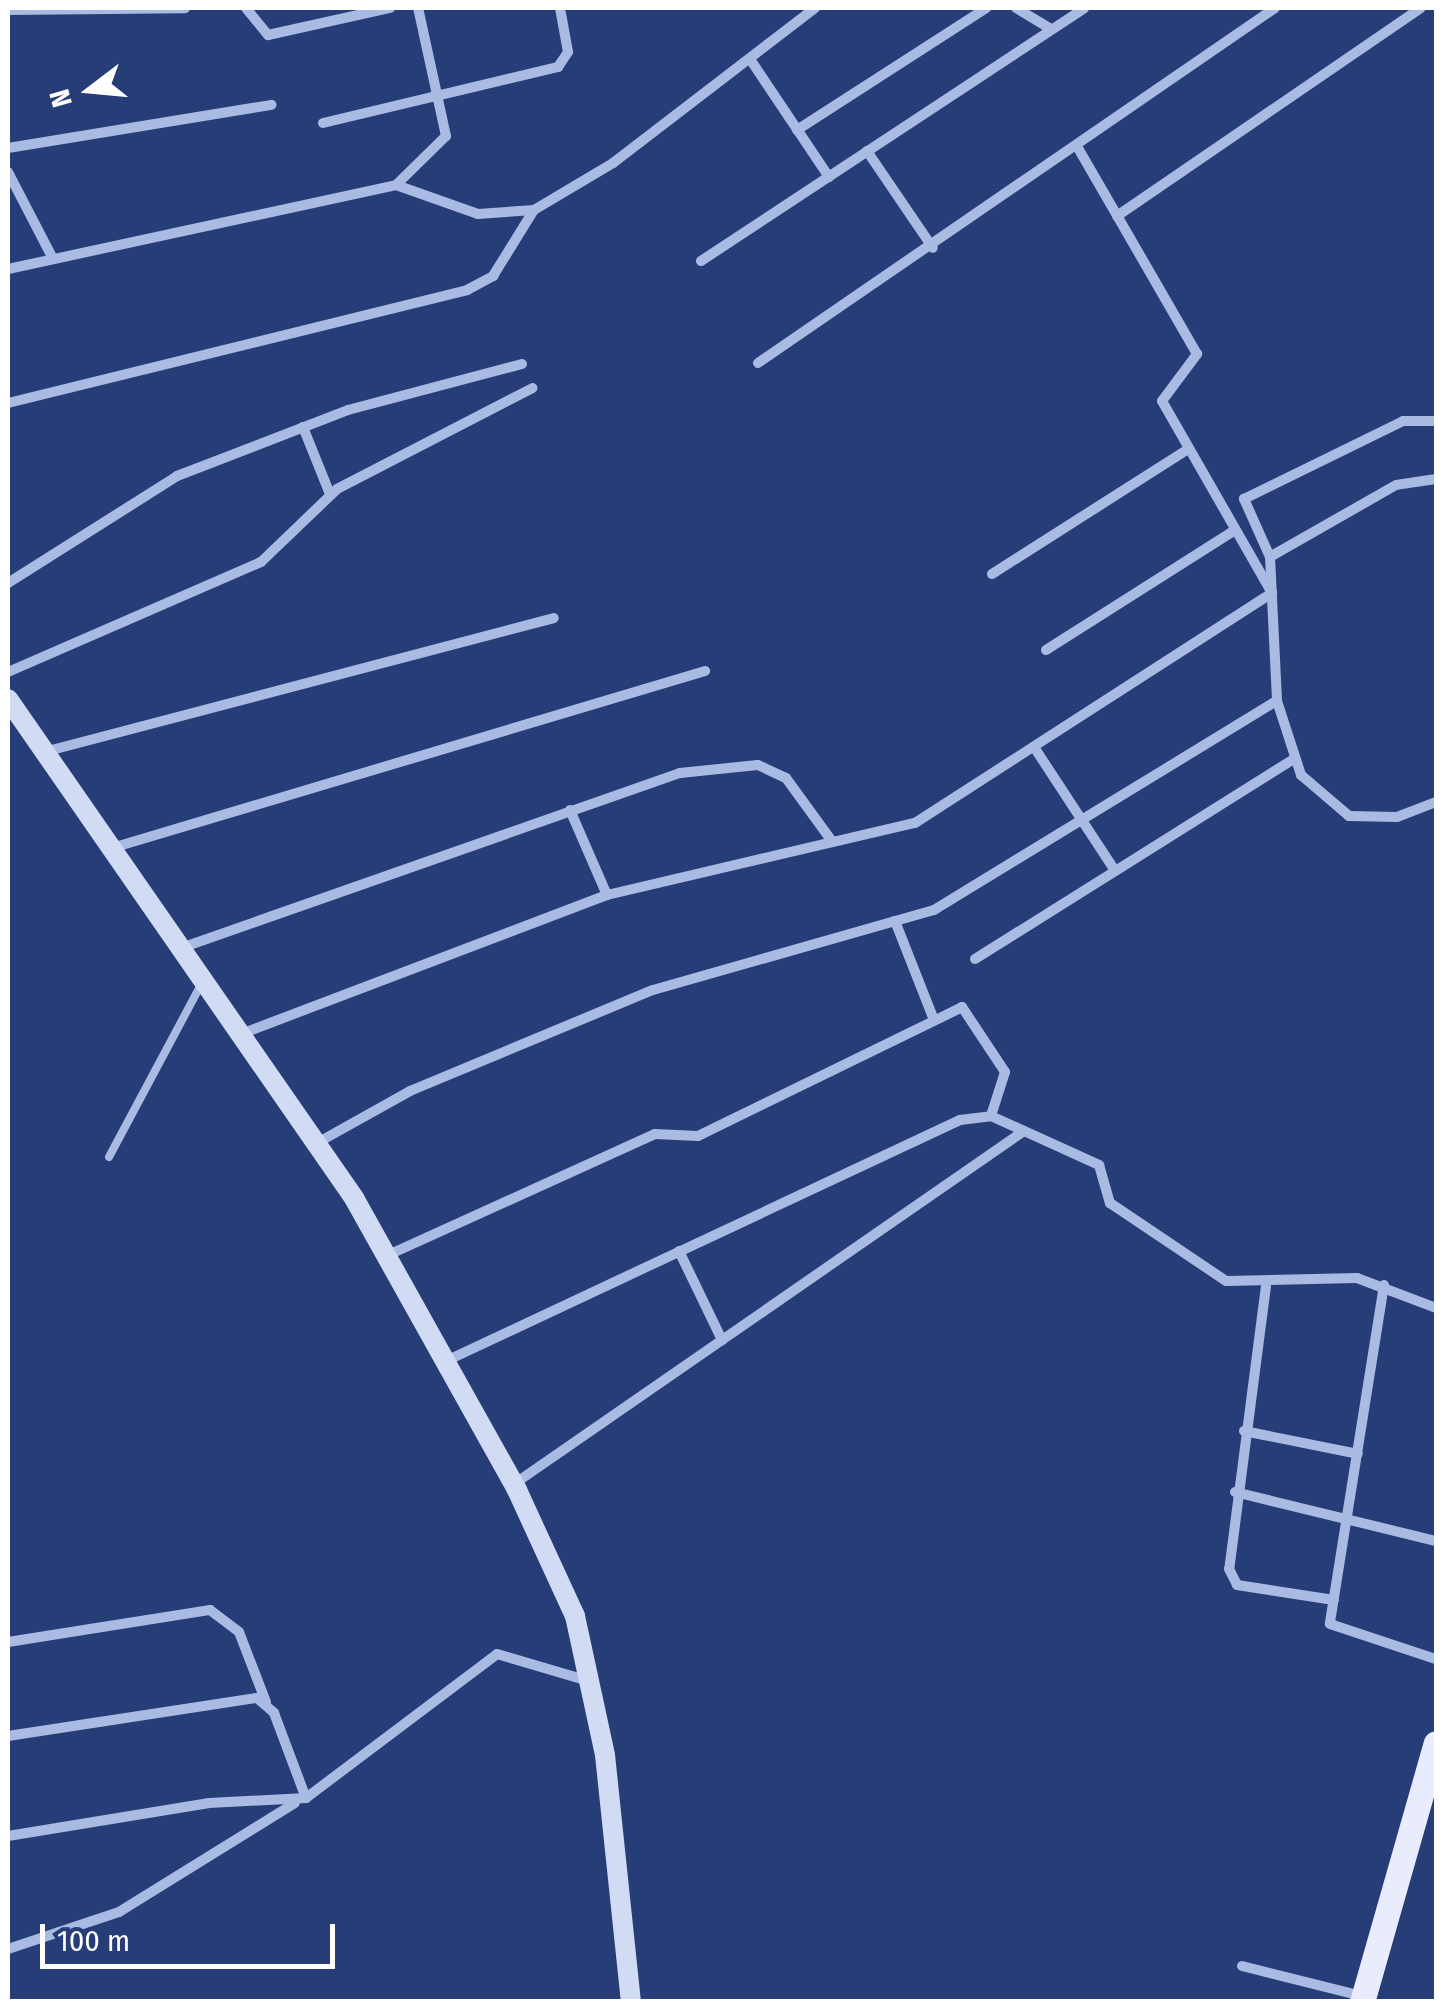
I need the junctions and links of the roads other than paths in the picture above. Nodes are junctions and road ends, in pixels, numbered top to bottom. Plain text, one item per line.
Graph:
1 (185, 8) edge
2 (246, 8) edge
3 (390, 8) edge
4 (418, 8) edge
5 (560, 8) edge
6 (815, 8) edge
7 (986, 8) edge
8 (1016, 8) edge
9 (1084, 8) edge
10 (1276, 8) edge
11 (1421, 8) edge
12 (8, 10) edge
13 (1051, 30) junction
14 (750, 59) junction
15 (438, 96) junction
16 (272, 105) dead end
17 (324, 123) dead end
18 (797, 130) junction
19 (8, 148) edge
20 (1078, 148) junction
21 (867, 152) junction
22 (8, 172) edge
23 (829, 177) junction
24 (396, 185) junction
25 (534, 210) junction
26 (1117, 216) junction
27 (932, 248) junction
28 (52, 257) junction
29 (701, 261) dead end
30 (8, 269) edge
31 (758, 362) dead end
32 (522, 364) dead end
33 (533, 388) dead end
34 (8, 403) edge
35 (1436, 421) edge
36 (303, 427) junction
37 (1188, 449) junction
38 (1436, 478) edge
39 (330, 494) junction
40 (1235, 530) junction
41 (1270, 556) junction
42 (992, 574) dead end
43 (8, 583) edge
44 (1272, 593) junction
45 (554, 618) dead end
46 (1046, 650) dead end
47 (705, 671) dead end
48 (8, 672) edge
49 (8, 699) edge
50 (1277, 701) junction
51 (1034, 747) junction
52 (44, 752) junction
53 (1295, 758) junction
54 (1436, 802) edge
55 (570, 810) junction
56 (1084, 824) junction
57 (831, 840) junction
58 (111, 849) junction
59 (1115, 871) junction
60 (607, 895) junction
61 (895, 921) junction
62 (180, 948) junction
63 (974, 959) dead end
64 (202, 984) junction
65 (934, 1020) junction
66 (240, 1034) junction
67 (990, 1116) junction
68 (1024, 1131) junction
69 (316, 1144) junction
70 (109, 1157) dead end
71 (679, 1251) junction
72 (386, 1256) junction
73 (1384, 1285) junction
74 (1266, 1286) junction
75 (1436, 1308) edge
76 (722, 1340) junction
77 (445, 1361) junction
78 (1244, 1430) junction
79 (1358, 1454) junction
80 (514, 1484) junction
81 (1235, 1492) junction
82 (1348, 1520) junction
83 (1436, 1541) edge
84 (1334, 1600) junction
85 (8, 1642) edge
86 (1436, 1659) edge
87 (589, 1681) junction
88 (266, 1703) junction
89 (8, 1736) edge
90 (1436, 1743) edge
91 (302, 1800) junction
92 (8, 1836) edge
93 (8, 1949) edge
94 (1242, 1966) dead end
95 (1362, 1999) edge
96 (633, 2001) edge

1 - 12 street
2 - 3 street
4 - 15 street
5 - 15 street
6 - 14 street
7 - 18 street
8 - 13 street
9 - 13 street
10 - 20 street
11 - 26 street
13 - 21 street
14 - 18 street
14 - 25 street
15 - 17 street
15 - 24 street
16 - 19 street
18 - 23 street
20 - 26 street
20 - 27 street
21 - 23 street
21 - 27 street
22 - 28 street
23 - 29 street
24 - 25 street
24 - 28 street
25 - 34 street
26 - 37 street
27 - 31 street
28 - 30 street
32 - 36 street
33 - 39 street
35 - 41 street
36 - 39 street
36 - 43 street
37 - 40 street
37 - 42 street
38 - 41 street
39 - 48 street
40 - 44 street
40 - 46 street
41 - 44 street
44 - 50 street
44 - 51 street
45 - 52 street
47 - 58 street
49 - 52 main road
50 - 53 street
50 - 56 street
51 - 56 street
51 - 57 street
52 - 58 main road
53 - 54 street
53 - 59 street
55 - 57 street
55 - 60 street
55 - 62 street
56 - 59 street
56 - 61 street
57 - 60 street
58 - 62 main road
59 - 63 street
60 - 66 street
61 - 65 street
61 - 69 street
62 - 64 main road
64 - 66 main road
64 - 70 lane
65 - 67 street
65 - 72 street
66 - 69 main road
67 - 68 street
67 - 71 street
68 - 74 street
68 - 76 street
69 - 72 main road
71 - 76 street
71 - 77 street
72 - 77 main road
73 - 74 street
73 - 75 street
73 - 79 street
74 - 78 street
76 - 80 street
77 - 80 main road
78 - 79 street
78 - 81 street
79 - 82 street
80 - 87 main road
81 - 82 street
81 - 84 street
82 - 83 street
82 - 84 street
84 - 86 street
85 - 88 street
87 - 91 street
87 - 96 main road
88 - 89 street
88 - 91 street
90 - 95 main road
91 - 92 street
91 - 93 street
94 - 95 street

